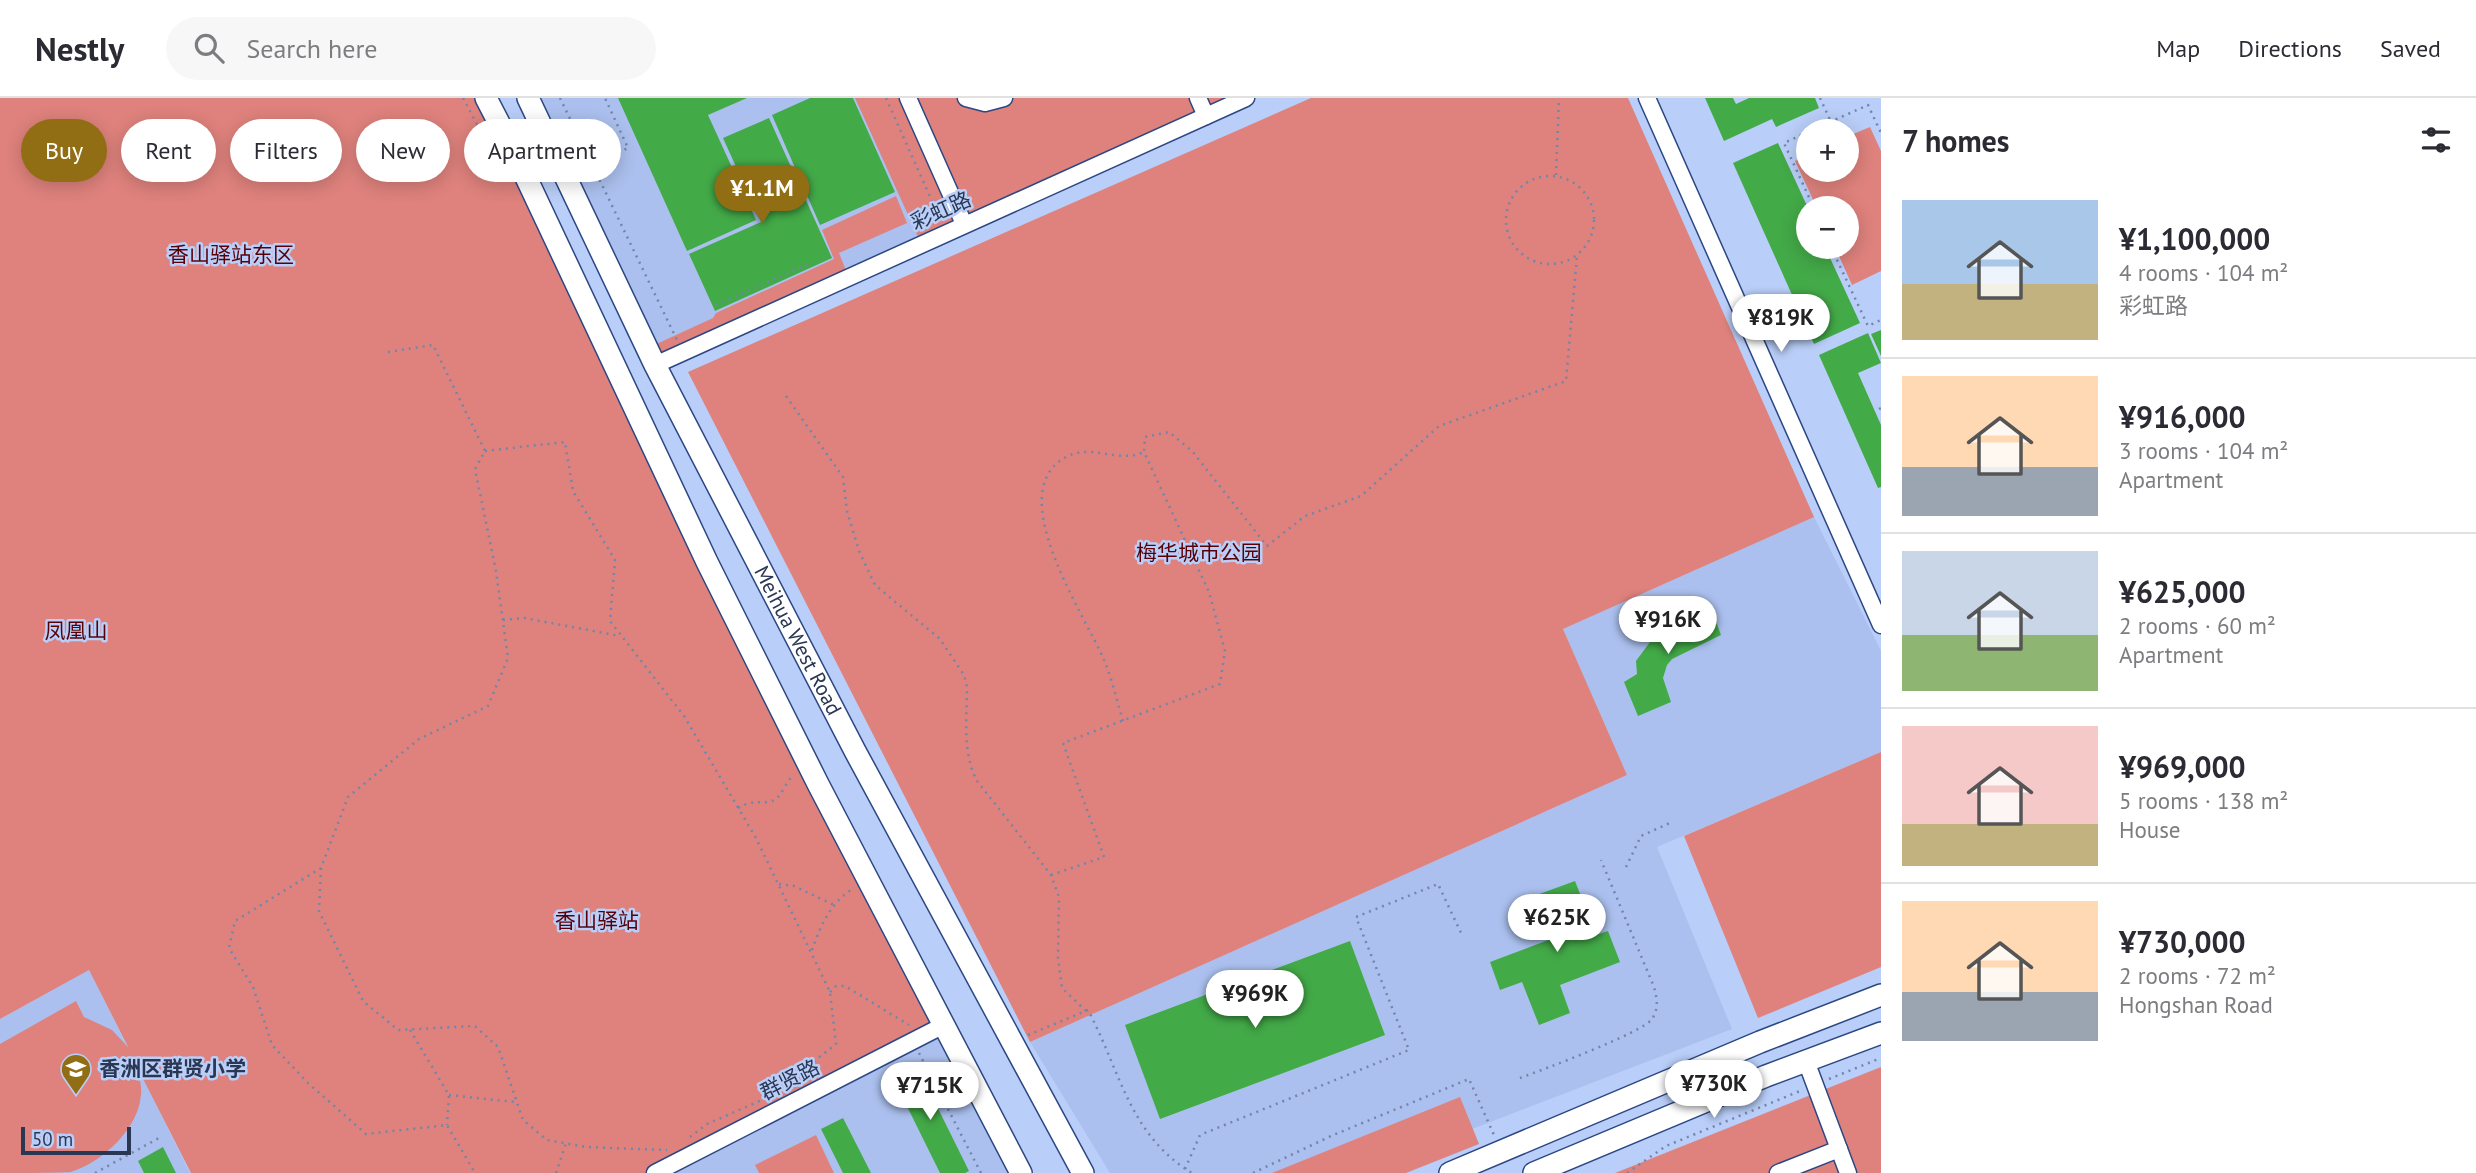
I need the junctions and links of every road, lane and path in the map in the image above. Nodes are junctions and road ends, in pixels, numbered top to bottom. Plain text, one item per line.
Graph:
1 (463, 98) edge
2 (486, 98) edge
3 (528, 98) edge
4 (560, 98) edge
5 (605, 98) edge
6 (886, 98) edge
7 (908, 98) edge
8 (966, 98) edge
9 (1004, 98) edge
10 (1198, 98) edge
11 (1246, 98) edge
12 (1559, 98) edge
13 (1647, 98) edge
14 (1820, 98) edge
15 (1206, 116) junction
16 (474, 119) edge
17 (570, 119) edge
18 (615, 119) edge
19 (1830, 119) edge
20 (1838, 119) edge
21 (621, 133) edge
22 (1881, 133) edge
23 (1796, 138) edge
24 (621, 151) edge
25 (1796, 169) edge
26 (1556, 176) junction
27 (601, 182) edge
28 (964, 223) junction
29 (946, 232) junction
30 (1577, 256) junction
31 (1837, 259) edge
32 (811, 263) dead end
33 (716, 305) dead end
34 (1881, 320) edge
35 (388, 352) dead end
36 (682, 352) junction
37 (655, 365) junction
38 (786, 396) dead end
39 (485, 451) junction
40 (1144, 452) junction
41 (503, 620) junction
42 (1881, 625) edge
43 (622, 636) junction
44 (1124, 721) junction
45 (809, 765) junction
46 (738, 808) junction
47 (1672, 822) dead end
48 (1601, 860) dead end
49 (1626, 867) dead end
50 (321, 868) junction
51 (1051, 875) junction
52 (869, 880) junction
53 (779, 884) junction
54 (834, 905) junction
55 (1462, 935) dead end
56 (812, 950) junction
57 (830, 992) junction
58 (1881, 995) edge
59 (1086, 1010) junction
60 (944, 1025) junction
61 (410, 1030) junction
62 (1881, 1033) edge
63 (918, 1038) junction
64 (1012, 1042) junction
65 (1881, 1058) edge
66 (1807, 1061) junction
67 (1520, 1079) dead end
68 (1815, 1085) junction
69 (449, 1095) junction
70 (516, 1102) junction
71 (447, 1125) junction
72 (690, 1137) dead end
73 (159, 1138) dead end
74 (566, 1143) junction
75 (1839, 1149) junction
76 (672, 1150) dead end
77 (1501, 1152) junction
78 (1185, 1169) junction
79 (95, 1173) edge
80 (475, 1173) edge
81 (556, 1173) edge
82 (655, 1173) edge
83 (981, 1173) edge
84 (1021, 1173) edge
85 (1083, 1173) edge
86 (1192, 1173) edge
87 (1253, 1173) edge
88 (1450, 1173) edge
89 (1534, 1173) edge
90 (1627, 1173) edge
91 (1779, 1173) edge
92 (1848, 1173) edge

1 - 16 path
2 - 45 main road
3 - 37 main road, Meihua West Road
4 - 17 path
5 - 18 path
6 - 29 path
7 - 28 street
8 - 9 street
10 - 15 street
11 - 15 street, 彩虹路
12 - 26 path
13 - 42 street
14 - 19 path
15 - 28 street, 彩虹路
20 - 22 path
21 - 24 path
23 - 25 path
26 - 30 path
26 - 30 path
27 - 36 path
28 - 29 street, 彩虹路
29 - 36 street, 彩虹路
30 - 40 path
31 - 34 path
32 - 33 path
35 - 39 path
36 - 37 street, 彩虹路
37 - 64 main road, Meihua West Road
38 - 51 path
39 - 41 path
39 - 43 path
40 - 44 path
40 - 44 path
41 - 43 path
41 - 50 path
43 - 46 path
44 - 51 path
45 - 46 path
45 - 52 main road
46 - 53 path
47 - 49 path
48 - 67 path
50 - 61 path
50 - 71 path
51 - 59 path
52 - 54 path
52 - 60 main road
53 - 54 path
53 - 56 path
54 - 56 path
55 - 78 path
56 - 57 path
57 - 63 path
57 - 72 path
58 - 77 main road
59 - 64 path
59 - 78 path
60 - 63 street, 群贤路
60 - 84 main road
61 - 69 path
61 - 70 path
62 - 66 main road
63 - 82 street, 群贤路
63 - 83 path
64 - 85 main road, Meihua West Road
65 - 68 path
66 - 68 street
66 - 89 main road
68 - 75 street
68 - 90 path
69 - 70 path
69 - 71 path
70 - 74 path
71 - 80 path
73 - 79 path
74 - 76 path
74 - 81 path
75 - 91 street
75 - 92 street
77 - 87 path
77 - 88 main road
78 - 86 path

